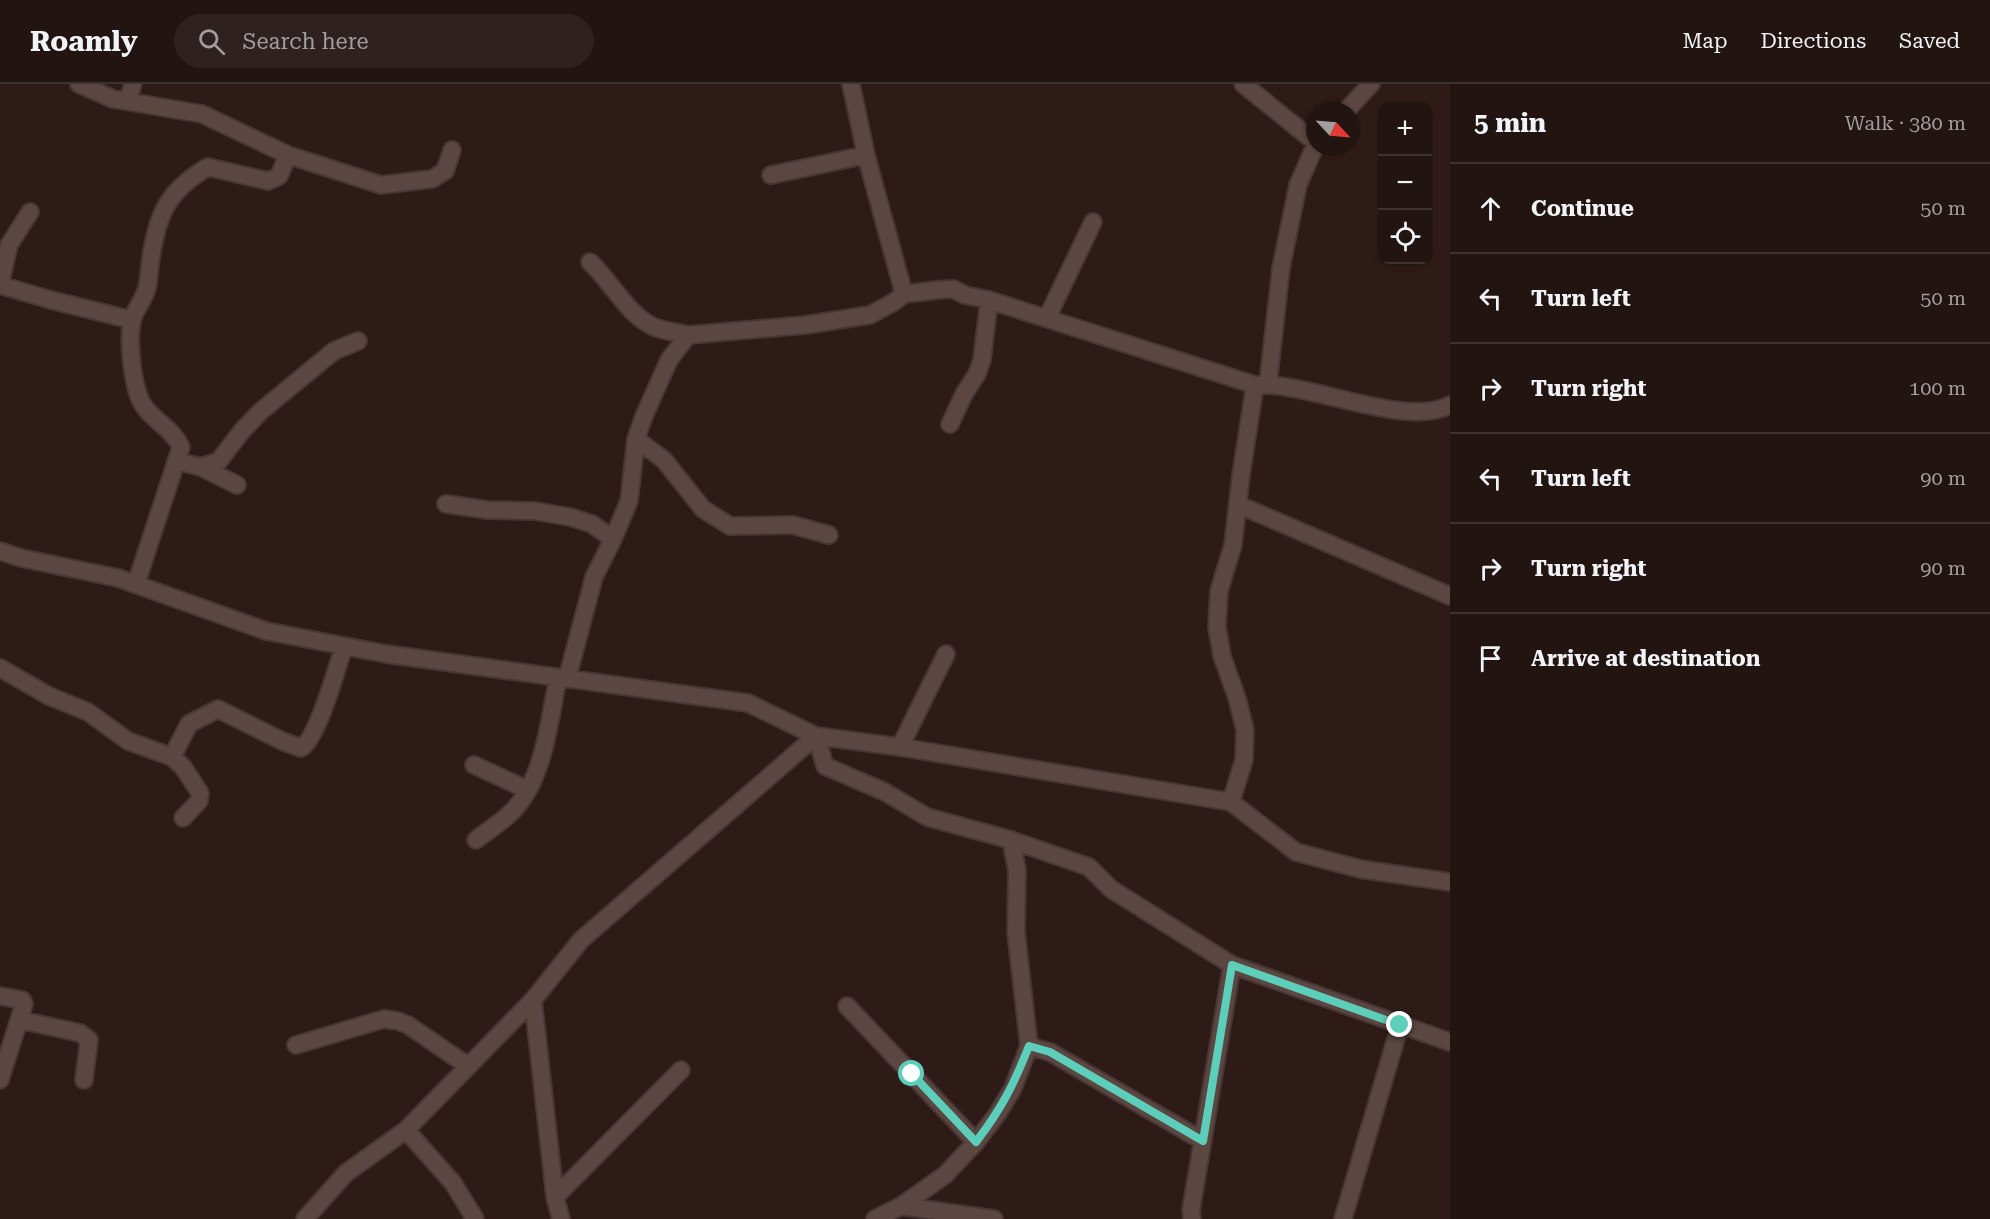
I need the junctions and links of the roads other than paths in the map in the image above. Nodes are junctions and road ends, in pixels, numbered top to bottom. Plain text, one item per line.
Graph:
1 (79, 84) edge
2 (851, 84) edge
3 (1243, 84) edge
4 (1371, 84) edge
5 (130, 92) edge
6 (1354, 102) edge
7 (1306, 136) edge
8 (452, 150) dead end
9 (288, 155) junction
10 (866, 155) junction
11 (1310, 156) edge
12 (771, 176) dead end
13 (30, 212) dead end
14 (1093, 222) dead end
15 (590, 262) dead end
16 (0, 285) edge
17 (904, 294) junction
18 (989, 300) junction
19 (1047, 318) junction
20 (132, 320) junction
21 (688, 335) junction
22 (358, 341) dead end
23 (1261, 384) junction
24 (1450, 405) edge
25 (950, 424) dead end
26 (636, 439) junction
27 (176, 460) junction
28 (201, 467) junction
29 (237, 484) dead end
30 (446, 504) dead end
31 (1239, 505) junction
32 (829, 535) dead end
33 (614, 539) junction
34 (0, 551) edge
35 (135, 584) junction
36 (1450, 596) edge
37 (344, 646) junction
38 (946, 654) dead end
39 (0, 668) edge
40 (563, 678) junction
41 (816, 736) junction
42 (900, 747) junction
43 (172, 757) junction
44 (474, 765) dead end
45 (528, 790) junction
46 (1232, 802) junction
47 (183, 818) dead end
48 (476, 840) dead end
49 (1011, 840) junction
50 (1450, 882) edge
51 (1232, 965) junction
52 (0, 996) edge
53 (533, 1000) junction
54 (847, 1006) dead end
55 (20, 1020) junction
56 (1400, 1025) junction
57 (1450, 1042) edge
58 (296, 1045) dead end
59 (1029, 1046) junction
60 (468, 1065) junction
61 (681, 1070) dead end
62 (0, 1080) edge
63 (84, 1080) dead end
64 (406, 1130) junction
65 (1203, 1141) junction
66 (976, 1142) junction
67 (555, 1197) junction
68 (901, 1206) junction
69 (305, 1219) edge
70 (475, 1219) edge
71 (561, 1219) edge
72 (875, 1219) edge
73 (994, 1219) edge
74 (1192, 1219) edge
75 (1343, 1219) edge

1 - 5 street
2 - 10 street
3 - 7 street
4 - 6 street
5 - 9 street
8 - 9 street
9 - 20 street
10 - 12 street
10 - 17 street
11 - 23 street
13 - 16 street
14 - 19 street
15 - 21 street
16 - 20 street
17 - 18 street
17 - 21 street
18 - 19 street
18 - 25 street
19 - 23 street
20 - 27 street
21 - 26 street
22 - 28 street
23 - 24 street
23 - 31 street
26 - 32 street
26 - 33 street
27 - 28 street
27 - 35 street
28 - 29 street
30 - 33 street
31 - 36 street
31 - 46 street
33 - 40 street
34 - 35 street
35 - 37 street
37 - 40 street
37 - 43 street
38 - 42 street
39 - 43 street
40 - 41 street
40 - 45 street
41 - 42 street
41 - 49 street
41 - 53 street
42 - 46 street
43 - 47 street
44 - 45 street
45 - 48 street
46 - 50 street
49 - 51 street
49 - 59 street
51 - 56 street
51 - 65 street
52 - 55 street
53 - 60 street
53 - 67 street
54 - 66 street
55 - 62 street
55 - 63 street
56 - 57 street
56 - 75 street
58 - 60 street
59 - 65 street
59 - 66 street
60 - 64 street
61 - 67 street
64 - 69 street
64 - 70 street
65 - 74 street
66 - 68 street
67 - 71 street
68 - 72 street
68 - 73 street

